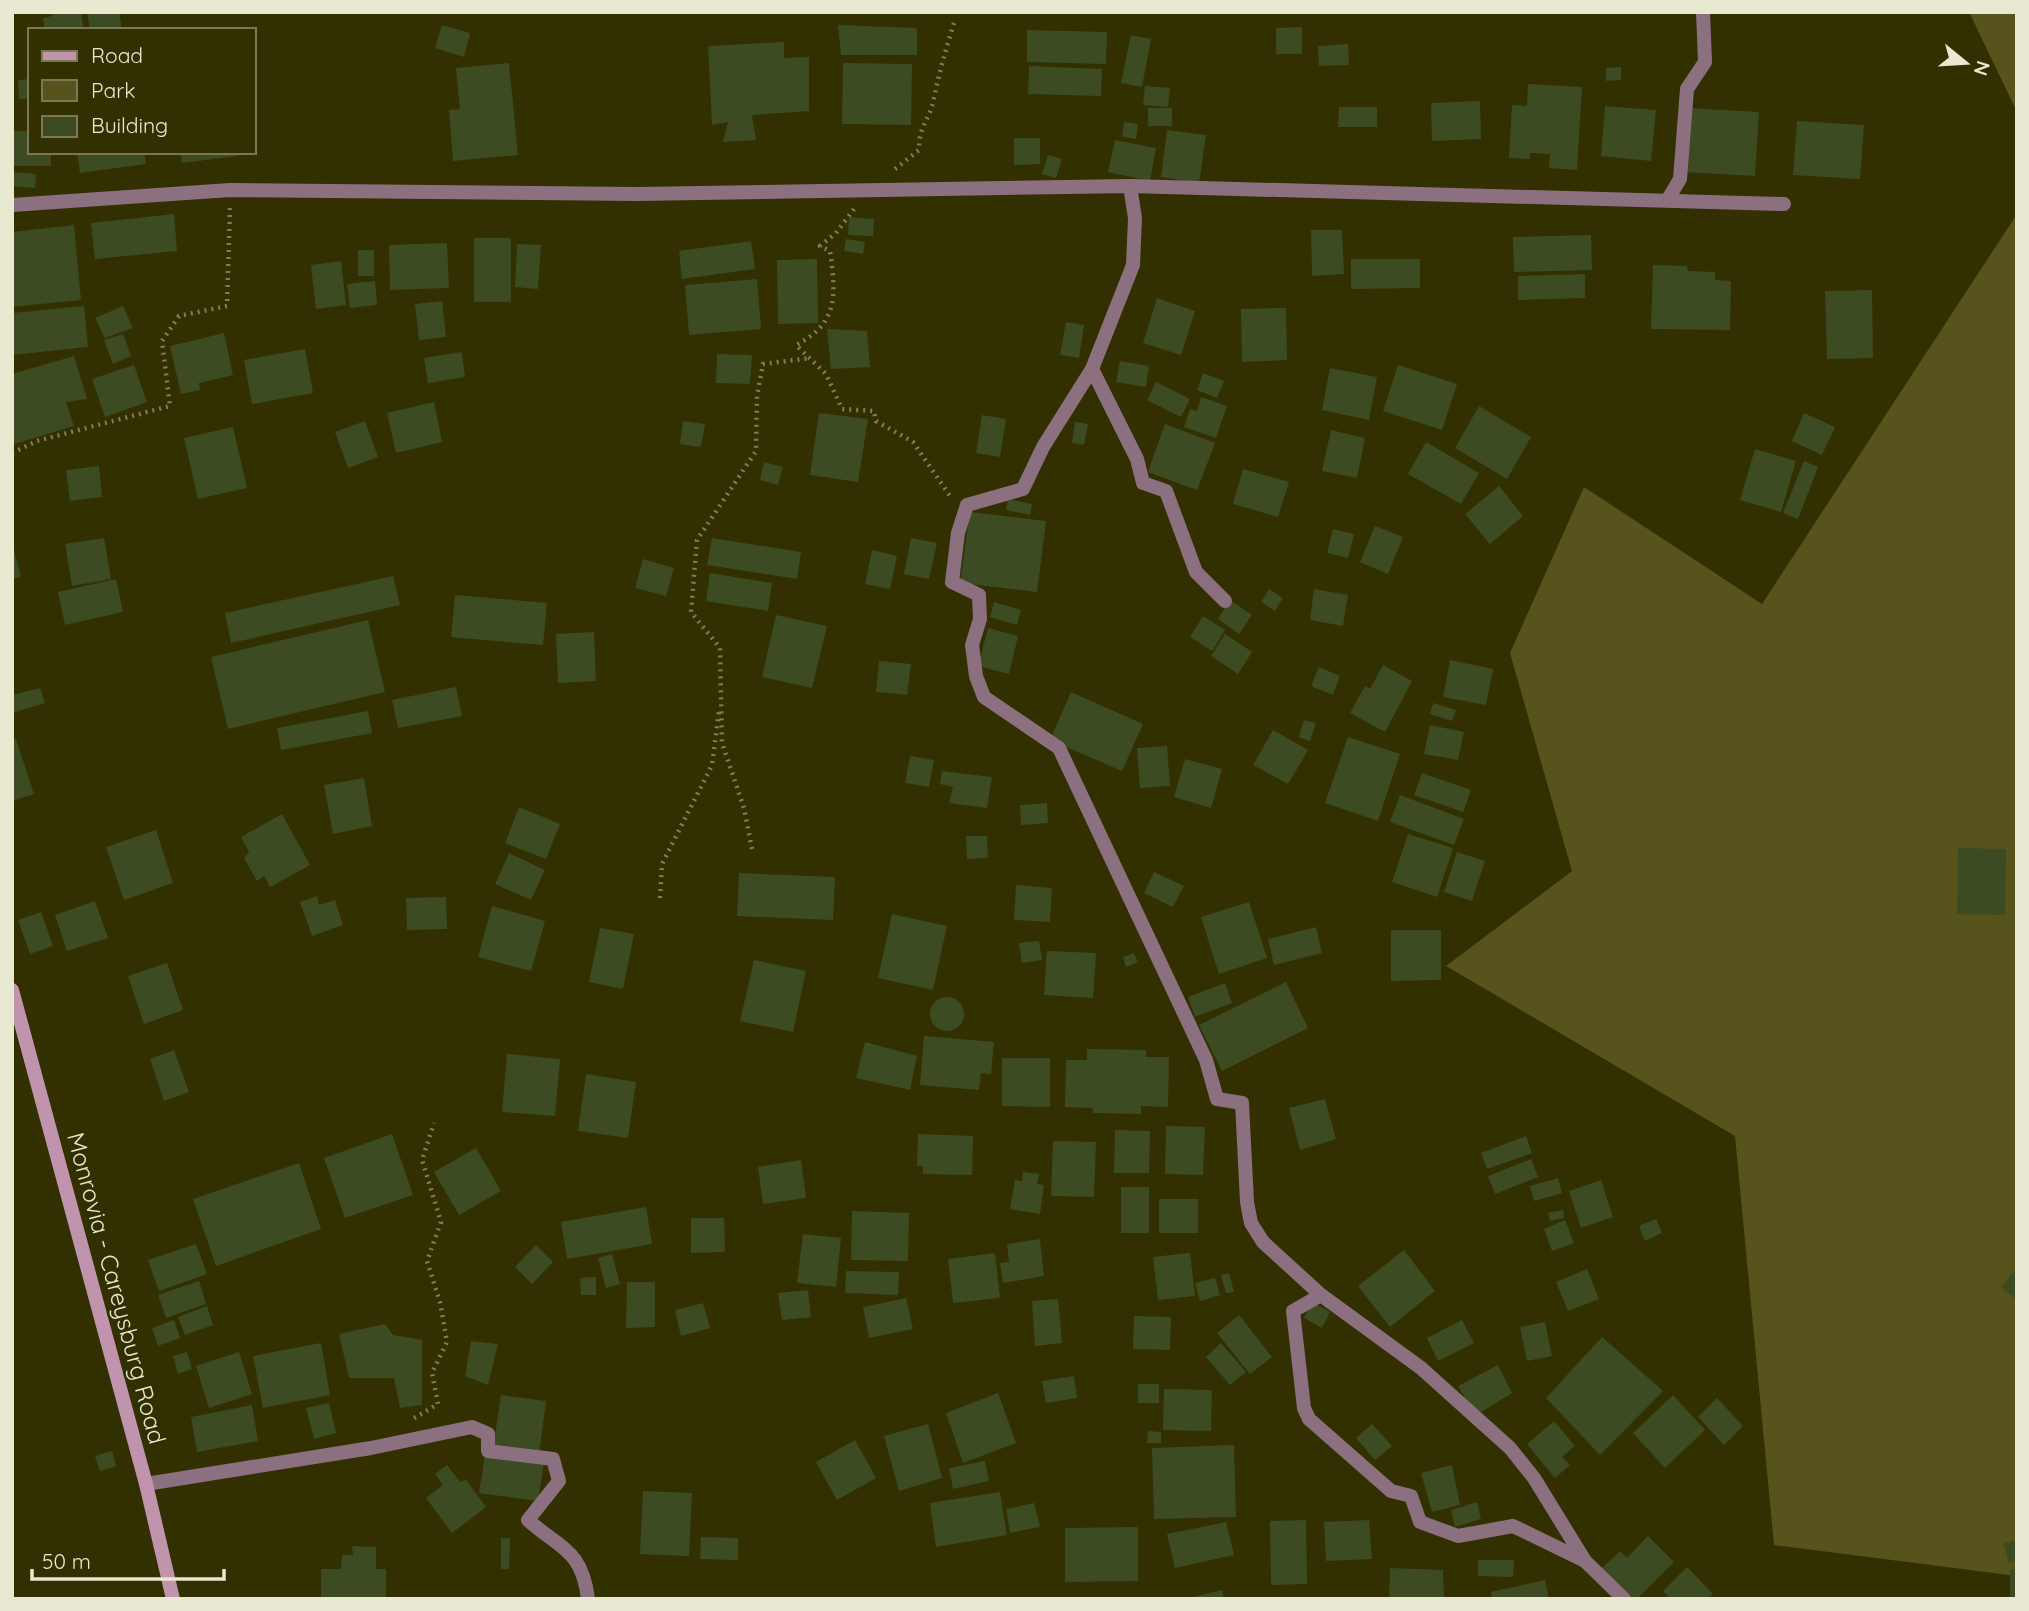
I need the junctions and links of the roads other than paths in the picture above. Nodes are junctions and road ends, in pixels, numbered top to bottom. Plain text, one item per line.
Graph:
1 (1703, 12) edge
2 (1130, 186) junction
3 (1668, 199) junction
4 (1784, 204) dead end
5 (12, 205) edge
6 (1092, 369) junction
7 (1224, 601) dead end
8 (12, 990) edge
9 (1321, 1295) junction
10 (146, 1484) junction
11 (1585, 1561) junction
12 (173, 1599) edge
13 (588, 1599) edge
14 (1623, 1599) edge

1 - 3 street
2 - 3 street
2 - 5 street
2 - 6 street
3 - 4 street
6 - 7 street
6 - 9 street
8 - 10 main road, Monrovia - Careysburg Road
9 - 11 street
9 - 11 street
10 - 12 main road, Monrovia - Careysburg Road
10 - 13 street
11 - 14 street

